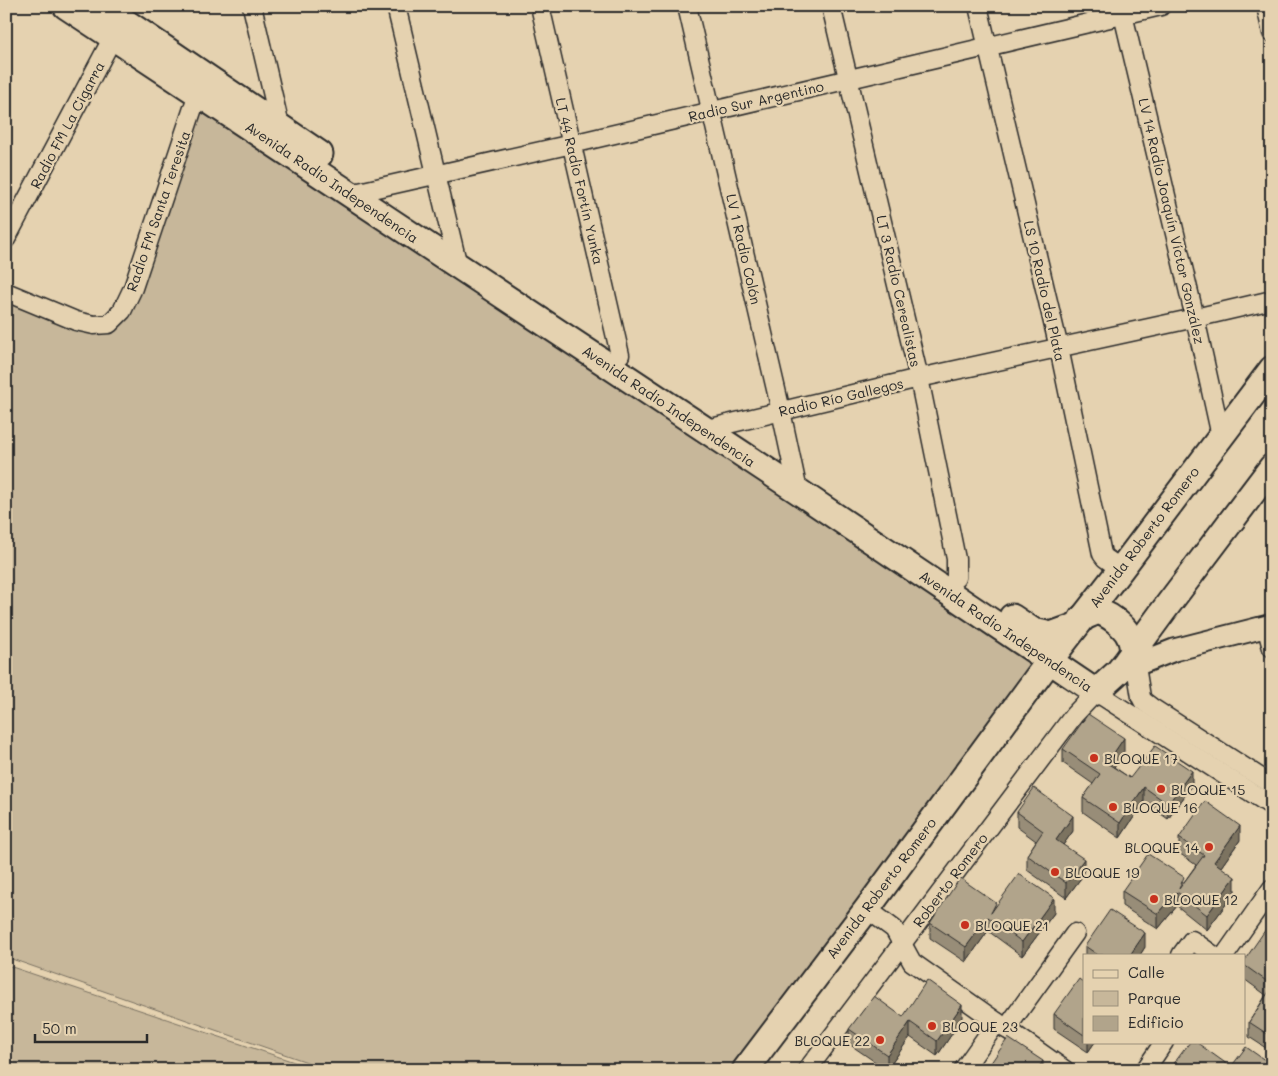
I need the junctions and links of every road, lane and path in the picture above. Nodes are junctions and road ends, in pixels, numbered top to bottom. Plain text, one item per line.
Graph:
1 (66, 6) edge
2 (102, 6) edge
3 (252, 6) edge
4 (396, 6) edge
5 (540, 6) edge
6 (687, 6) edge
7 (831, 6) edge
8 (978, 6) edge
9 (1161, 6) edge
10 (1266, 6) edge
11 (1122, 11) edge
12 (1272, 33) edge
13 (113, 37) junction
14 (987, 47) junction
15 (849, 79) junction
16 (198, 93) junction
17 (712, 111) junction
18 (280, 126) junction
19 (572, 144) junction
20 (436, 174) junction
21 (360, 191) junction
22 (6, 239) edge
23 (455, 255) junction
24 (6, 292) edge
25 (1272, 300) edge
26 (1195, 318) junction
27 (1058, 348) junction
28 (620, 355) junction
29 (1272, 369) edge
30 (919, 378) junction
31 (781, 411) junction
32 (715, 427) junction
33 (1221, 436) junction
34 (1272, 467) edge
35 (795, 481) junction
36 (1121, 569) junction
37 (956, 578) junction
38 (1079, 622) junction
39 (1269, 626) edge
40 (1272, 648) edge
41 (1131, 652) junction
42 (1050, 660) junction
43 (1074, 677) junction
44 (1096, 692) junction
45 (1017, 705) junction
46 (1272, 785) edge
47 (1272, 806) edge
48 (1272, 888) edge
49 (867, 909) junction
50 (1075, 933) dead end
51 (902, 944) junction
52 (1183, 954) edge
53 (1211, 954) edge
54 (1226, 954) edge
55 (1002, 1026) junction
56 (1163, 1044) edge
57 (745, 1070) edge
58 (806, 1070) edge
59 (963, 1070) edge
60 (1065, 1070) edge
61 (1145, 1070) edge

1 - 13 main road, Avenida Radio Independencia
2 - 18 main road, Avenida Radio Independencia
3 - 18 street
4 - 20 street
5 - 19 street, LT 44 Radio Fortín Yunka
6 - 17 street, LV 1 Radio Colón
7 - 15 street, LT 3 Radio Cerealistas
8 - 14 street, LS 10 Radio del Plata
9 - 11 street, Radio Sur Argentino
10 - 12 street
11 - 14 street, Radio Sur Argentino
11 - 26 street, LV 14 Radio Joaquín Víctor González
13 - 16 main road, Avenida Radio Independencia
13 - 22 street, Radio FM La Cigarra
14 - 15 street, Radio Sur Argentino
14 - 27 street, LS 10 Radio del Plata
15 - 17 street, Radio Sur Argentino
15 - 30 street, LT 3 Radio Cerealistas
16 - 21 main road, Avenida Radio Independencia
16 - 24 street, Radio FM Santa Teresita
17 - 19 street, Radio Sur Argentino
17 - 31 street, LV 1 Radio Colón
18 - 21 main road, Avenida Radio Independencia
19 - 20 street, Radio Sur Argentino
19 - 28 street, LT 44 Radio Fortín Yunka
20 - 21 street, Radio Sur Argentino
20 - 23 street
21 - 23 main road, Avenida Radio Independencia
23 - 28 main road, Avenida Radio Independencia
23 - 32 main road, Avenida Radio Independencia
25 - 26 street, Radio Río Gallegos
26 - 27 street, Radio Río Gallegos
26 - 33 street, LV 14 Radio Joaquín Víctor González
27 - 30 street, Radio Río Gallegos
27 - 36 street, LS 10 Radio del Plata
28 - 32 main road, Avenida Radio Independencia
29 - 33 main road, Avenida Roberto Romero
30 - 31 street, Radio Río Gallegos
30 - 37 street, LT 3 Radio Cerealistas
31 - 32 street, Radio Río Gallegos
31 - 35 street, LV 1 Radio Colón
32 - 35 main road, Avenida Radio Independencia
33 - 36 main road, Avenida Roberto Romero
34 - 41 main road
35 - 37 main road, Avenida Radio Independencia
35 - 42 main road, Avenida Radio Independencia
36 - 38 main road, Avenida Roberto Romero
37 - 38 main road, Avenida Radio Independencia
38 - 41 main road, Avenida Radio Independencia
38 - 42 main road, Avenida Roberto Romero
39 - 40 street
39 - 41 street
41 - 44 main road
41 - 46 street
42 - 43 main road, Avenida Radio Independencia
42 - 45 main road, Avenida Roberto Romero
43 - 44 main road, Avenida Radio Independencia
43 - 45 main road, Avenida Roberto Romero
44 - 47 street, Avenida Radio Independencia
44 - 51 street, Roberto Romero
45 - 49 main road, Avenida Roberto Romero
48 - 54 street
49 - 51 street
49 - 57 main road, Avenida Roberto Romero
50 - 55 street
51 - 55 street
51 - 58 street, Roberto Romero
52 - 53 street
55 - 59 street
55 - 60 street
56 - 61 street

